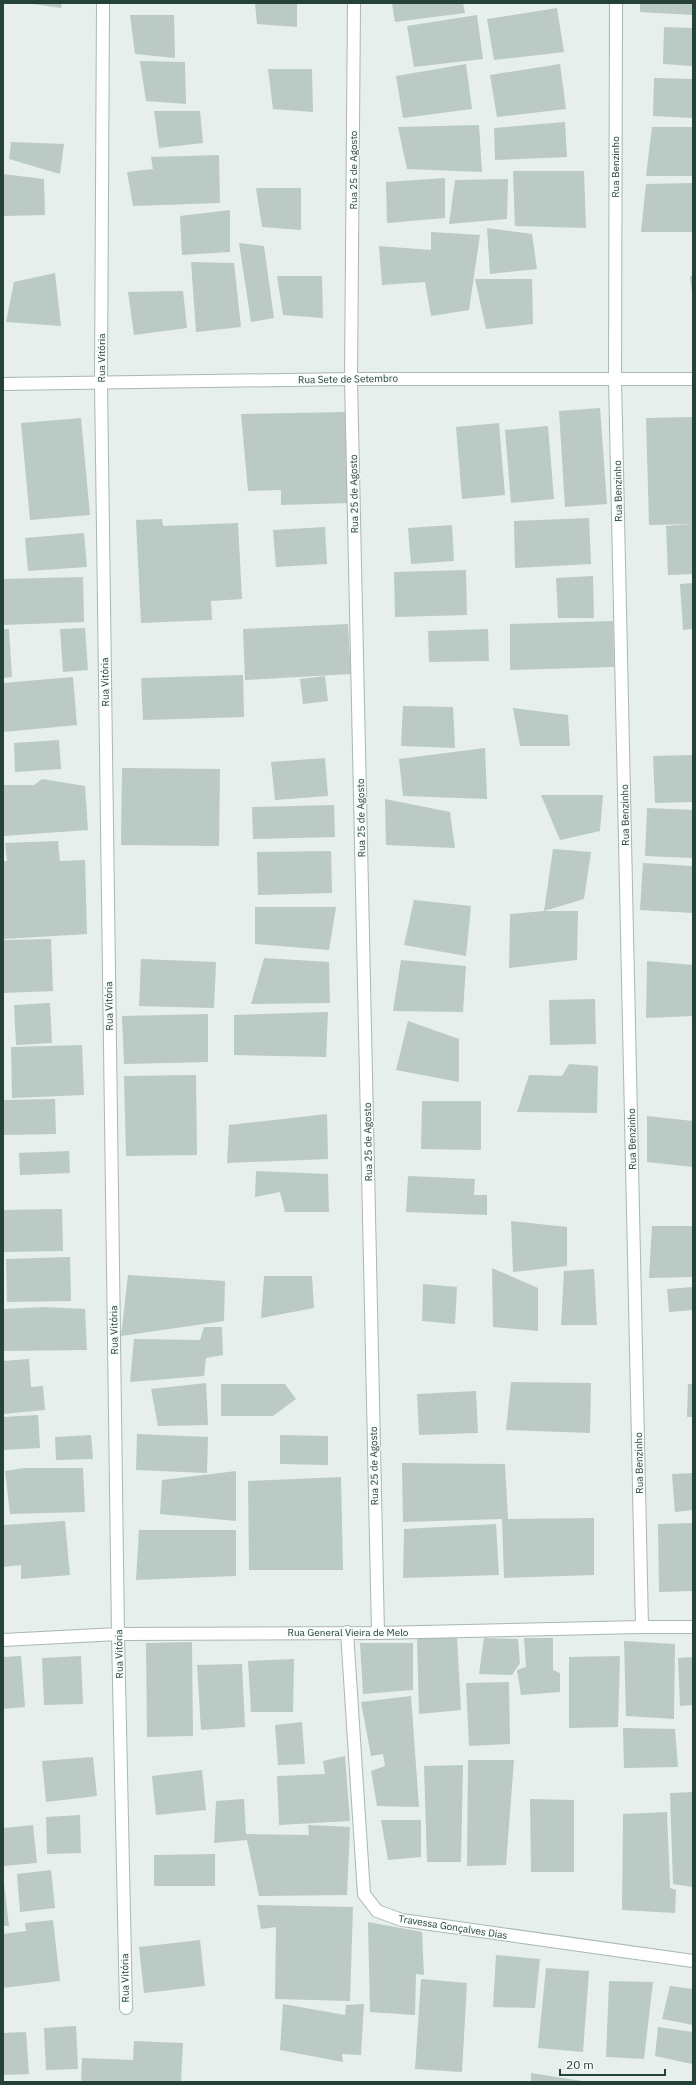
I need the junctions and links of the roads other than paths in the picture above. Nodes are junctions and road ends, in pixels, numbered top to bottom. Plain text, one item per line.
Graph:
1 (103, 3) edge
2 (354, 3) edge
3 (616, 3) edge
4 (615, 378) junction
5 (351, 379) junction
6 (693, 379) edge
7 (101, 383) junction
8 (3, 384) edge
9 (642, 1627) junction
10 (693, 1627) edge
11 (347, 1632) junction
12 (378, 1633) junction
13 (118, 1634) junction
14 (3, 1640) edge
15 (693, 1961) edge
16 (126, 2008) dead end

1 - 7 street, Rua Vitória
2 - 5 street, Rua 25 de Agosto
3 - 4 street, Rua Benzinho
4 - 5 street, Rua Sete de Setembro
4 - 6 street, Rua Sete de Setembro
4 - 9 street, Rua Benzinho
5 - 7 street, Rua Sete de Setembro
5 - 12 street, Rua 25 de Agosto
7 - 8 street, Rua Sete de Setembro
7 - 13 street, Rua Vitória
9 - 10 street, Rua General Vieira de Melo
9 - 12 street, Rua General Vieira de Melo
11 - 12 street, Rua General Vieira de Melo
11 - 13 street, Rua General Vieira de Melo
11 - 15 street, Travessa Gonçalves Dias
13 - 14 street, Rua General Vieira de Melo
13 - 16 street, Rua Vitória

